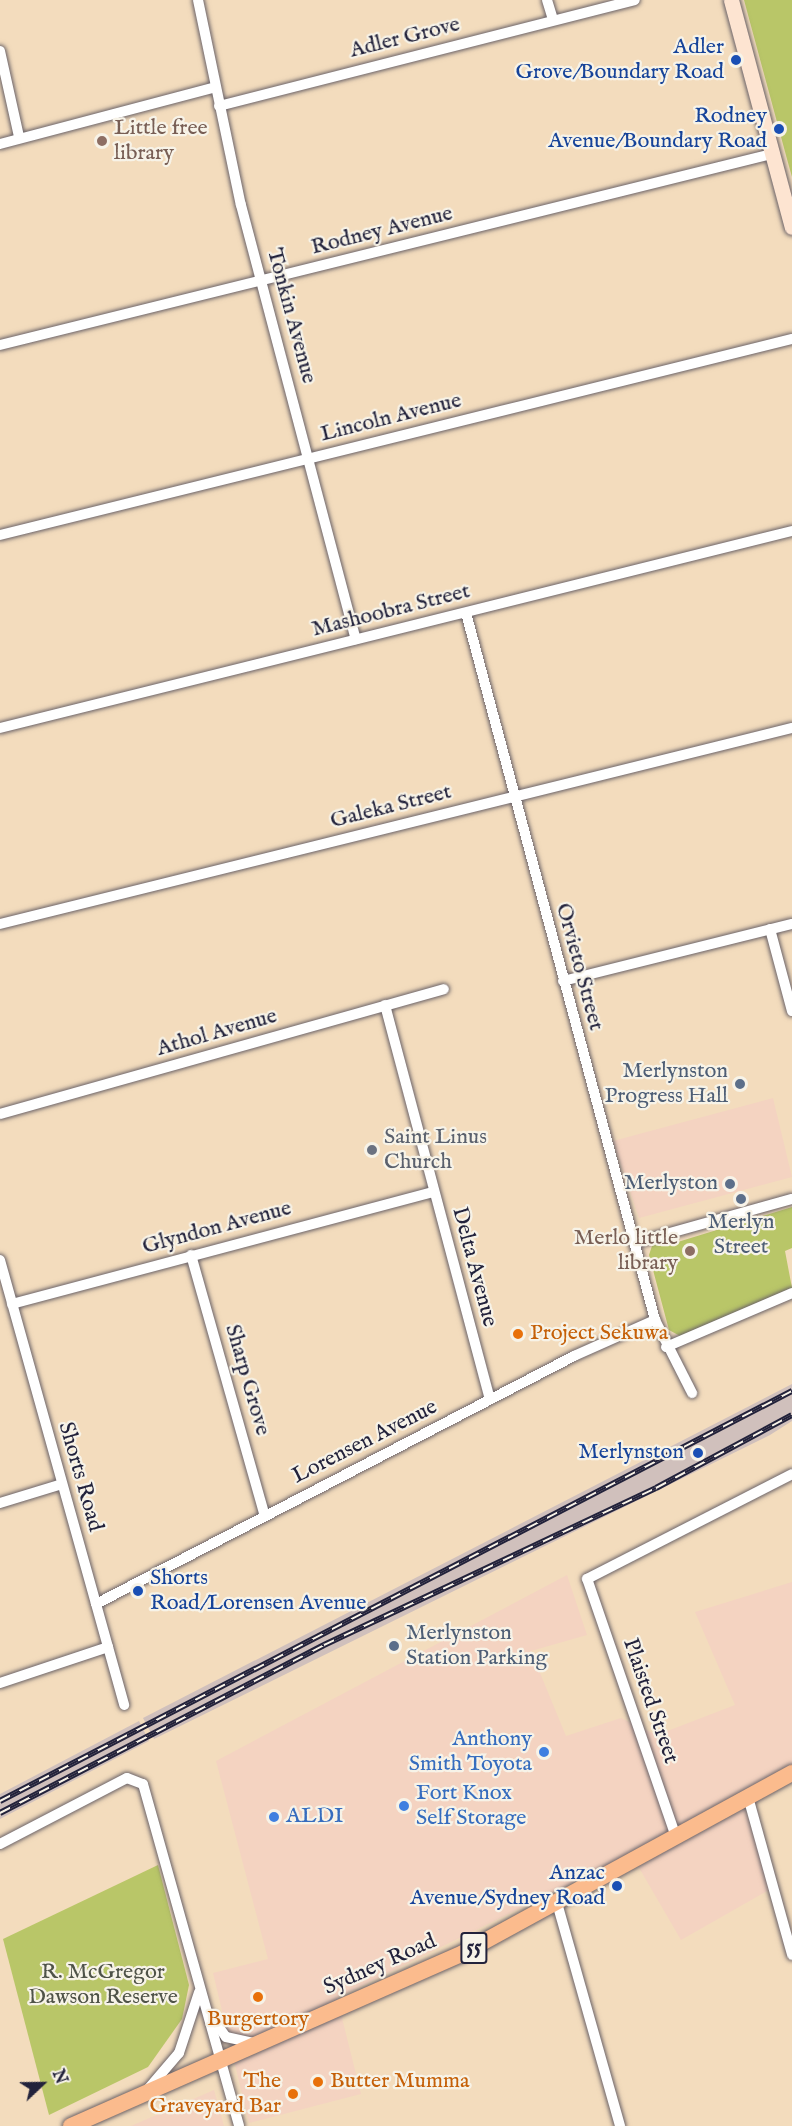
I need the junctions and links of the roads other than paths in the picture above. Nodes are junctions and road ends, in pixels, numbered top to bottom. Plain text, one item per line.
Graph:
1 (198, 0) edge
2 (548, 0) edge
3 (634, 0) edge
4 (732, 0) edge
5 (553, 20) junction
6 (0, 51) edge
7 (215, 87) junction
8 (219, 106) junction
9 (19, 137) junction
10 (0, 144) edge
11 (772, 154) junction
12 (792, 228) edge
13 (261, 280) junction
14 (792, 339) edge
15 (0, 345) edge
16 (308, 459) junction
17 (792, 531) edge
18 (0, 535) edge
19 (466, 613) junction
20 (357, 639) junction
21 (0, 728) edge
22 (792, 728) edge
23 (514, 797) junction
24 (0, 924) edge
25 (792, 924) edge
26 (770, 929) junction
27 (563, 981) junction
28 (444, 988) dead end
29 (385, 1005) junction
30 (792, 1011) edge
31 (0, 1114) edge
32 (433, 1192) junction
33 (792, 1199) edge
34 (634, 1243) junction
35 (191, 1255) junction
36 (0, 1260) edge
37 (792, 1293) edge
38 (12, 1304) junction
39 (655, 1320) junction
40 (666, 1347) junction
41 (692, 1393) dead end
42 (490, 1399) junction
43 (792, 1474) edge
44 (62, 1484) junction
45 (0, 1503) edge
46 (265, 1516) junction
47 (96, 1604) junction
48 (108, 1647) junction
49 (0, 1683) edge
50 (124, 1705) dead end
51 (792, 1773) edge
52 (748, 1797) junction
53 (676, 1837) junction
54 (0, 1844) edge
55 (557, 1903) junction
56 (792, 1955) edge
57 (201, 1996) junction
58 (261, 2043) junction
59 (219, 2061) junction
60 (143, 2095) junction
61 (71, 2126) edge
62 (239, 2126) edge
63 (620, 2126) edge

1 - 7 street, Tonkin Avenue
2 - 5 street
3 - 5 street, Adler Grove
4 - 11 main road
5 - 8 street, Adler Grove
6 - 9 street
7 - 8 street, Tonkin Avenue
7 - 9 street
8 - 13 street, Tonkin Avenue
9 - 10 street
11 - 12 main road
11 - 13 street, Rodney Avenue
13 - 15 street, Rodney Avenue
13 - 16 street, Tonkin Avenue
14 - 16 street, Lincoln Avenue
16 - 18 street, Lincoln Avenue
16 - 20 street, Tonkin Avenue
17 - 19 street, Mashoobra Street
19 - 20 street, Mashoobra Street
19 - 23 street, Orvieto Street
20 - 21 street, Mashoobra Street
22 - 23 street, Galeka Street
23 - 24 street, Galeka Street
23 - 27 street, Orvieto Street
25 - 26 street
26 - 27 street
26 - 30 street
27 - 34 street, Orvieto Street
28 - 29 street, Athol Avenue
29 - 31 street, Athol Avenue
29 - 32 street, Delta Avenue
32 - 35 street, Glyndon Avenue
32 - 42 street, Delta Avenue
33 - 34 street
34 - 39 street, Orvieto Street
35 - 38 street, Glyndon Avenue
35 - 46 street, Sharp Grove
36 - 38 street, Shorts Road
37 - 40 street
38 - 44 street, Shorts Road
39 - 40 street, Orvieto Street
39 - 42 street, Lorensen Avenue
40 - 41 street, Orvieto Street
42 - 46 street, Lorensen Avenue
43 - 53 street, Plaisted Street
44 - 45 street
44 - 47 street, Shorts Road
46 - 47 street, Lorensen Avenue
47 - 48 street, Shorts Road
48 - 49 street
48 - 50 street, Shorts Road
51 - 52 highway, Sydney Road / 55
52 - 53 highway, Sydney Road / 55
52 - 56 street
53 - 55 highway, Sydney Road / 55
54 - 57 street
55 - 58 highway, Sydney Road / 55
55 - 63 street
57 - 58 street
57 - 59 street
57 - 60 street
58 - 59 highway, Sydney Road / 55
59 - 60 highway, Sydney Road / 55
59 - 62 street
60 - 61 highway, Sydney Road / 55

